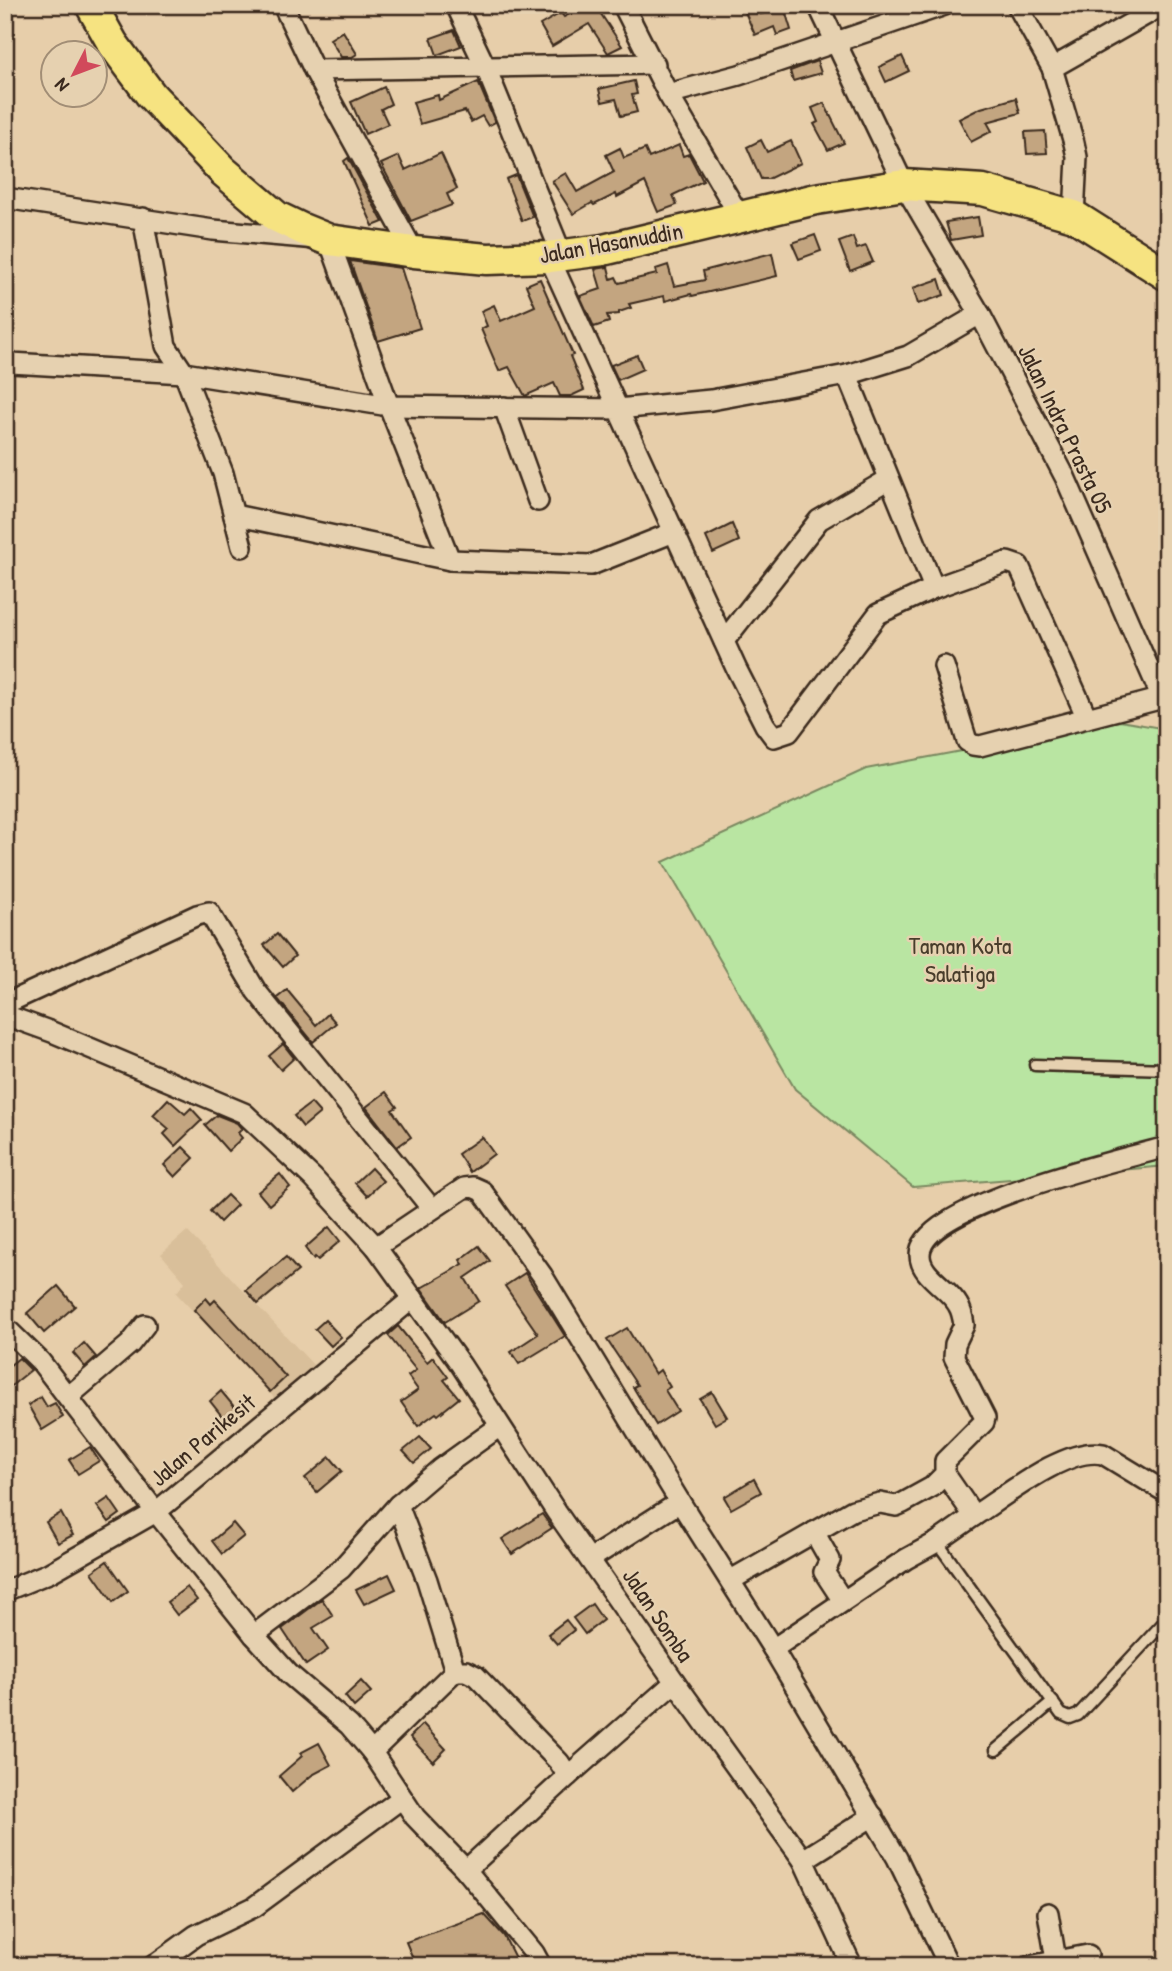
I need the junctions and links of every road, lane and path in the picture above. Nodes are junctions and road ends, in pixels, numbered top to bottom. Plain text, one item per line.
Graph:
1 (91, 5) edge
2 (283, 5) edge
3 (456, 5) edge
4 (623, 5) edge
5 (818, 5) edge
6 (945, 5) edge
7 (1017, 5) edge
8 (1157, 6) edge
9 (834, 41) junction
10 (655, 64) junction
11 (486, 68) junction
12 (1052, 68) junction
13 (314, 70) junction
14 (668, 94) junction
15 (904, 185) junction
16 (5, 198) edge
17 (1074, 216) junction
18 (740, 217) junction
19 (143, 218) junction
20 (329, 240) junction
21 (414, 252) junction
22 (556, 256) junction
23 (1167, 275) edge
24 (979, 314) junction
25 (5, 357) edge
26 (184, 373) junction
27 (847, 374) junction
28 (389, 406) junction
29 (504, 407) junction
30 (618, 409) junction
31 (890, 479) junction
32 (538, 501) dead end
33 (234, 515) junction
34 (674, 533) junction
35 (242, 547) dead end
36 (450, 560) junction
37 (934, 588) junction
38 (724, 641) junction
39 (944, 666) dead end
40 (1164, 698) edge
41 (1087, 718) junction
42 (5, 1004) edge
43 (5, 1015) edge
44 (1035, 1065) dead end
45 (1167, 1069) edge
46 (1167, 1147) edge
47 (432, 1209) junction
48 (376, 1247) junction
49 (413, 1298) junction
50 (145, 1325) dead end
51 (5, 1327) edge
52 (68, 1397) junction
53 (500, 1426) junction
54 (945, 1474) junction
55 (1167, 1493) edge
56 (680, 1503) junction
57 (398, 1505) junction
58 (156, 1512) junction
59 (974, 1516) junction
60 (814, 1532) junction
61 (937, 1542) junction
62 (590, 1559) junction
63 (731, 1580) junction
64 (7, 1586) edge
65 (843, 1601) junction
66 (1167, 1619) edge
67 (254, 1634) junction
68 (773, 1649) junction
69 (454, 1671) junction
70 (675, 1682) junction
71 (1053, 1702) junction
72 (996, 1750) dead end
73 (372, 1752) junction
74 (568, 1776) junction
75 (402, 1798) junction
76 (873, 1816) junction
77 (803, 1860) junction
78 (466, 1870) junction
79 (1048, 1913) dead end
80 (1088, 1955) dead end
81 (1056, 1960) junction
82 (153, 1966) edge
83 (541, 1966) edge
84 (852, 1966) edge
85 (949, 1966) edge
86 (1029, 1966) edge

1 - 20 main road, Jalan Hasanuddin
2 - 13 street
3 - 11 street
4 - 10 street
5 - 9 street, Jalan Indra Prasta 05
6 - 9 street
7 - 12 street
8 - 12 street
9 - 14 street
9 - 15 street, Jalan Indra Prasta 05
10 - 11 street
10 - 14 street
11 - 13 street
11 - 22 street
12 - 17 street
13 - 21 street
14 - 18 street
15 - 17 main road, Jalan Hasanuddin
15 - 18 main road, Jalan Hasanuddin
15 - 24 street, Jalan Indra Prasta 05
16 - 19 street
17 - 23 main road, Jalan Hasanuddin
18 - 22 main road, Jalan Hasanuddin
19 - 20 street
19 - 26 street
20 - 21 main road, Jalan Hasanuddin
20 - 28 street
21 - 22 main road, Jalan Hasanuddin
22 - 30 street
24 - 27 street
24 - 40 street, Jalan Indra Prasta 05
25 - 26 street
26 - 28 street
26 - 33 street
27 - 30 street
27 - 31 street
28 - 29 street
28 - 36 street
29 - 30 street
29 - 32 street
30 - 34 street
31 - 37 street
31 - 38 street
33 - 35 street
33 - 36 street
34 - 36 street
34 - 38 street
37 - 38 street
37 - 41 street
39 - 41 street
40 - 41 street
42 - 47 street
43 - 48 street, Jalan Somba
44 - 45 lane
46 - 54 street
47 - 48 street
47 - 56 street
48 - 49 street, Jalan Somba
49 - 53 street, Jalan Somba
49 - 58 street, Jalan Parikesit
50 - 52 street
51 - 52 street
52 - 58 street
53 - 57 street
53 - 62 street, Jalan Somba
54 - 59 street
54 - 60 street
55 - 59 street
56 - 62 street
56 - 63 street
57 - 67 street
57 - 69 street
58 - 64 street, Jalan Parikesit
58 - 67 street
59 - 61 street
60 - 63 street
60 - 65 street
61 - 65 street
61 - 71 lane
62 - 70 street, Jalan Somba
63 - 68 street
65 - 68 street
66 - 71 lane
67 - 73 street
68 - 76 street
69 - 73 street
69 - 74 street
70 - 74 street
70 - 77 street, Jalan Somba
71 - 72 lane
73 - 75 street
74 - 78 street
75 - 78 street
75 - 82 street
76 - 77 street
76 - 85 street
77 - 84 street, Jalan Somba
78 - 83 street
79 - 81 street
80 - 81 street
81 - 86 street

